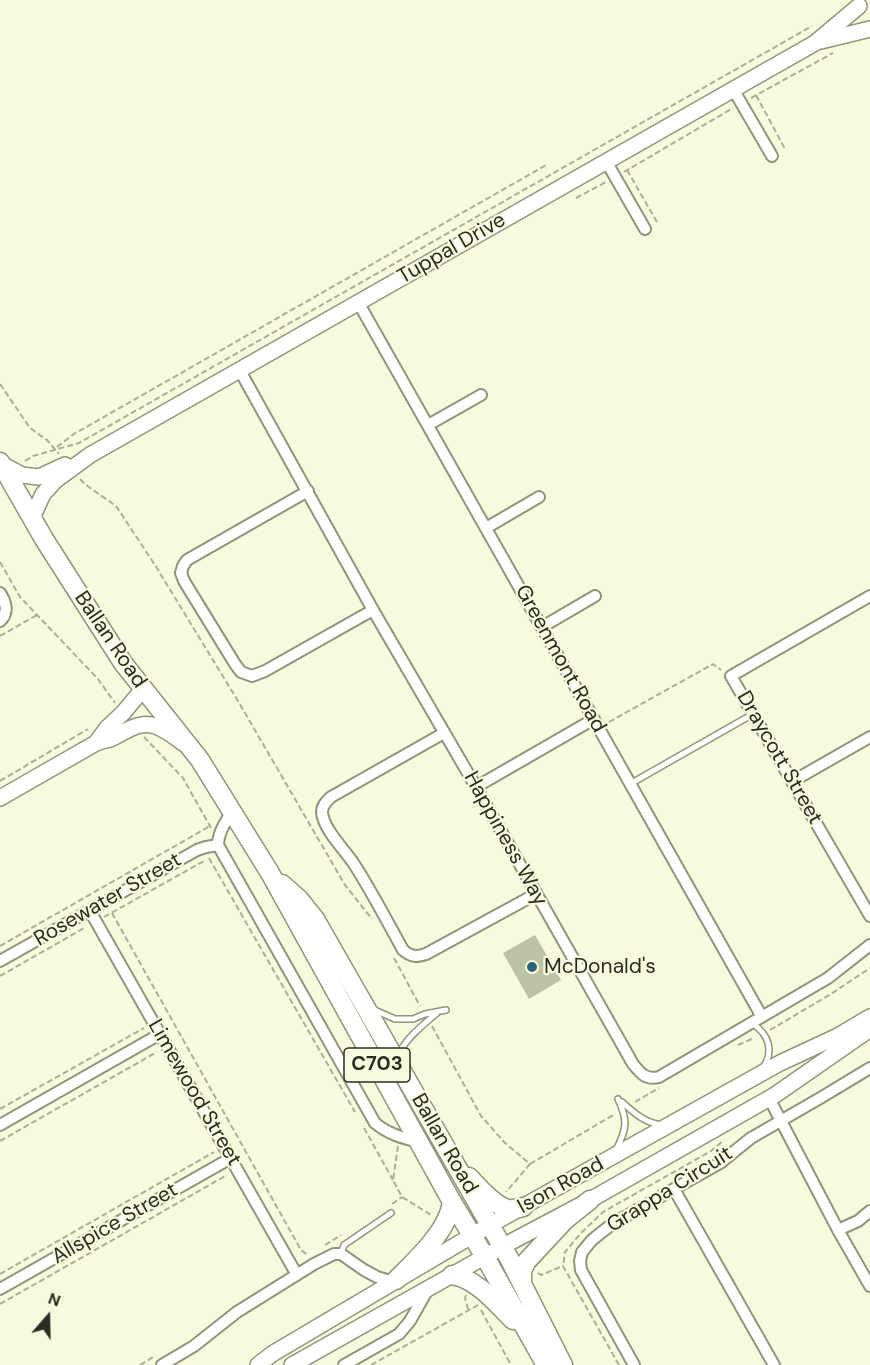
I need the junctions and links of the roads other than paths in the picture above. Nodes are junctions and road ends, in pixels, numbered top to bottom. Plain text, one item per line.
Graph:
1 (860, 3) edge
2 (870, 28) edge
3 (815, 43) junction
4 (733, 89) junction
5 (772, 156) dead end
6 (606, 162) junction
7 (645, 229) dead end
8 (358, 302) junction
9 (239, 369) junction
10 (481, 395) dead end
11 (428, 425) junction
12 (4, 465) edge
13 (69, 466) junction
14 (308, 491) junction
15 (539, 497) dead end
16 (32, 518) junction
17 (486, 528) junction
18 (0, 593) edge
19 (595, 596) dead end
20 (870, 596) edge
21 (373, 610) junction
22 (0, 621) edge
23 (542, 627) junction
24 (142, 688) junction
25 (753, 714) junction
26 (596, 723) junction
27 (444, 733) junction
28 (870, 737) edge
29 (96, 743) junction
30 (190, 748) junction
31 (793, 781) junction
32 (630, 784) junction
33 (476, 787) junction
34 (0, 798) edge
35 (232, 811) junction
36 (218, 840) junction
37 (270, 873) junction
38 (536, 894) junction
39 (90, 911) junction
40 (870, 916) edge
41 (870, 945) edge
42 (0, 961) edge
43 (365, 1006) junction
44 (446, 1010) dead end
45 (427, 1017) junction
46 (762, 1017) junction
47 (870, 1017) edge
48 (752, 1023) junction
49 (870, 1029) edge
50 (160, 1034) junction
51 (396, 1061) junction
52 (870, 1068) edge
53 (750, 1080) junction
54 (769, 1098) junction
55 (781, 1120) junction
56 (671, 1124) junction
57 (0, 1125) edge
58 (420, 1142) junction
59 (613, 1157) junction
60 (231, 1158) junction
61 (452, 1158) junction
62 (674, 1189) junction
63 (590, 1200) junction
64 (452, 1202) junction
65 (524, 1207) junction
66 (870, 1211) edge
67 (391, 1213) dead end
68 (490, 1226) junction
69 (838, 1230) junction
70 (472, 1236) junction
71 (502, 1247) junction
72 (341, 1254) junction
73 (485, 1257) junction
74 (297, 1275) junction
75 (452, 1275) junction
76 (396, 1280) junction
77 (522, 1282) junction
78 (870, 1286) edge
79 (429, 1288) junction
80 (0, 1289) edge
81 (532, 1341) junction
82 (162, 1365) edge
83 (258, 1365) edge
84 (292, 1365) edge
85 (344, 1365) edge
86 (546, 1365) edge
87 (563, 1365) edge
88 (634, 1365) edge
89 (774, 1365) edge

1 - 2 street
1 - 3 street, Tuppal Drive
2 - 3 street, Tuppal Drive
3 - 4 street, Tuppal Drive
4 - 5 street
4 - 6 street, Tuppal Drive
6 - 7 street
6 - 8 street, Tuppal Drive
8 - 9 street, Tuppal Drive
8 - 11 street, Greenmont Road
9 - 13 street, Tuppal Drive
9 - 14 street, Happiness Way
10 - 11 street
11 - 17 street, Greenmont Road
12 - 13 street, Tuppal Drive
12 - 16 main road, Ballan Road / C703
13 - 16 street, Tuppal Drive
14 - 21 street, Happiness Way
14 - 21 street
15 - 17 street
16 - 24 main road, Ballan Road / C703
17 - 23 street, Greenmont Road
18 - 22 street
19 - 23 street
20 - 25 street, Draycott Street
21 - 27 street, Happiness Way
23 - 26 street, Greenmont Road
24 - 29 street
24 - 30 main road, Ballan Road / C703
25 - 31 street, Draycott Street
25 - 32 lane
26 - 32 street, Greenmont Road
26 - 33 street
27 - 33 street, Happiness Way
27 - 38 street
28 - 31 street
29 - 30 street
29 - 34 street
30 - 35 main road, Ballan Road / C703
31 - 40 street, Draycott Street
32 - 46 street, Greenmont Road
33 - 38 street, Happiness Way
35 - 36 street
35 - 37 main road, Ballan Road / C703
36 - 39 street, Rosewater Street
36 - 58 street, Ballan Road
37 - 43 main road, Ballan Road / C703
37 - 58 main road, Ballan Road / C703
38 - 48 street, Happiness Way
39 - 42 street, Rosewater Street
39 - 50 street, Limewood Street
41 - 46 street, Happiness Way
43 - 45 lane
43 - 51 main road, Ballan Road / C703
44 - 45 lane
45 - 51 lane
46 - 48 street, Happiness Way
47 - 53 street, Ison Road
48 - 53 lane
49 - 54 street, Ison Road
50 - 57 street
50 - 60 street, Limewood Street
51 - 61 main road, Ballan Road / C703
52 - 55 street, Grappa Circuit
53 - 54 street
53 - 56 street, Ison Road
54 - 55 street
54 - 63 street, Ison Road
55 - 62 street, Grappa Circuit
55 - 69 street
56 - 59 street, Ison Road
56 - 59 lane
58 - 64 main road, Ballan Road / C703
59 - 65 street, Ison Road
60 - 74 street, Limewood Street
60 - 80 street, Allspice Street
61 - 65 main road
61 - 68 main road, Ballan Road / C703
62 - 88 street, Grappa Circuit
62 - 89 street
63 - 71 street, Ison Road
63 - 77 main road
64 - 70 main road, Ballan Road / C703
64 - 76 main road
65 - 68 street, Ison Road
66 - 69 street
67 - 72 lane
68 - 70 street, Ison Road
68 - 71 main road, Ballan Road / C703
69 - 78 street
70 - 73 main road, Ballan Road / C703
70 - 76 street, Ison Road
71 - 73 street, Ison Road
71 - 77 main road, Ballan Road / C703
72 - 74 street
72 - 76 street
73 - 75 street, Ison Road
73 - 81 main road, Ballan Road / C703
74 - 82 street
75 - 79 street, Ison Road
75 - 81 main road
76 - 83 street, Ison Road
77 - 87 main road, Ballan Road / C703
79 - 84 street, Ison Road
79 - 85 street
81 - 86 main road, Ballan Road / C703

